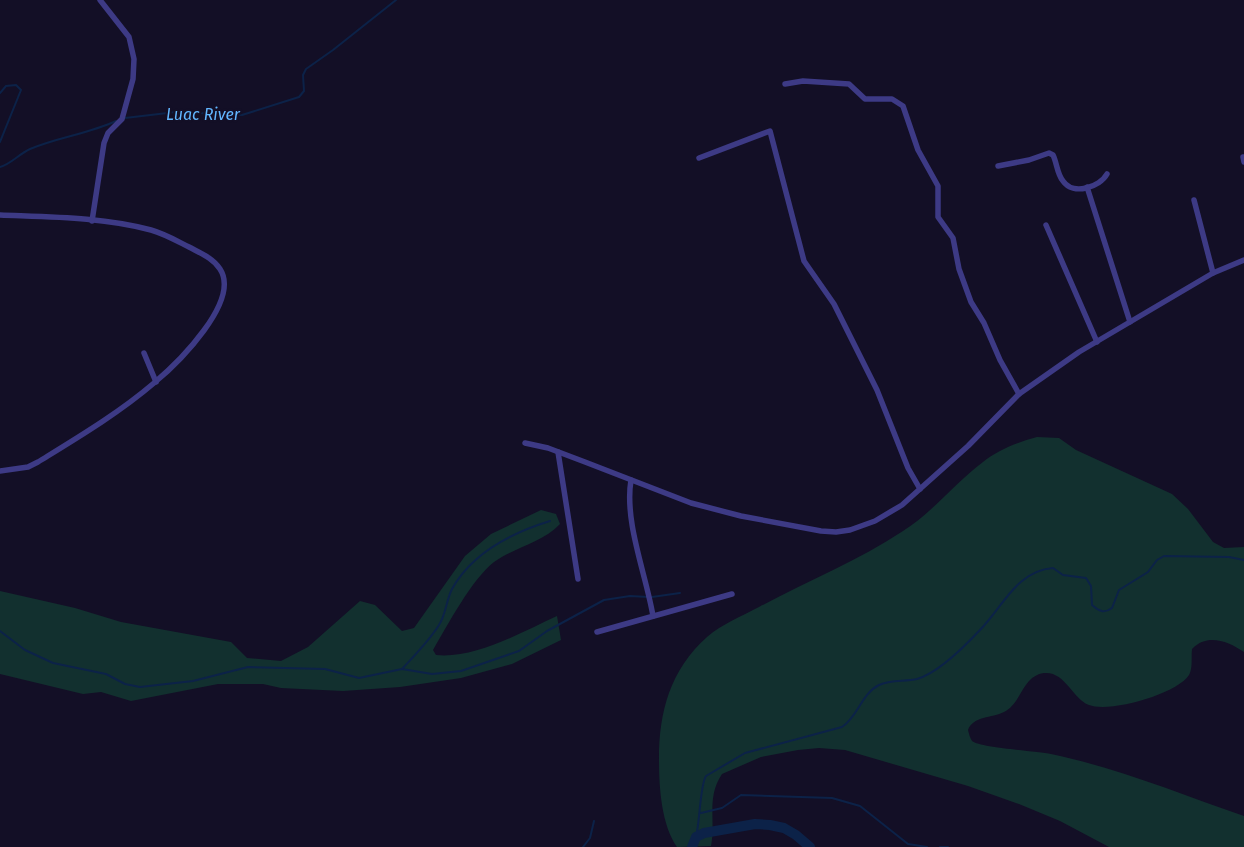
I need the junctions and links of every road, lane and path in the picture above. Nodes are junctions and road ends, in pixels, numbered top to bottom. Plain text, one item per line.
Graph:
1 (100, 0) edge
2 (785, 84) dead end
3 (1243, 157) edge
4 (699, 158) dead end
5 (1244, 162) edge
6 (998, 166) dead end
7 (1107, 174) dead end
8 (1088, 187) junction
9 (1194, 200) dead end
10 (0, 215) edge
11 (92, 221) junction
12 (1046, 225) dead end
13 (1244, 260) edge
14 (1212, 273) junction
15 (1130, 322) junction
16 (1097, 342) junction
17 (144, 352) dead end
18 (156, 382) junction
19 (1019, 394) junction
20 (525, 443) dead end
21 (558, 452) junction
22 (0, 471) edge
23 (631, 480) junction
24 (920, 489) junction
25 (578, 579) dead end
26 (732, 594) dead end
27 (653, 616) junction
28 (597, 632) dead end

1 - 11 street
2 - 19 street
3 - 5 street
4 - 24 street
6 - 8 street
7 - 8 street
8 - 15 street
9 - 14 street
10 - 11 street
11 - 18 street
12 - 16 street
13 - 14 street
14 - 15 street
15 - 16 street
16 - 19 street
17 - 18 street
18 - 22 street
19 - 24 street
20 - 21 street
21 - 23 street
21 - 25 street
23 - 24 street
23 - 27 street
26 - 27 street
27 - 28 street

